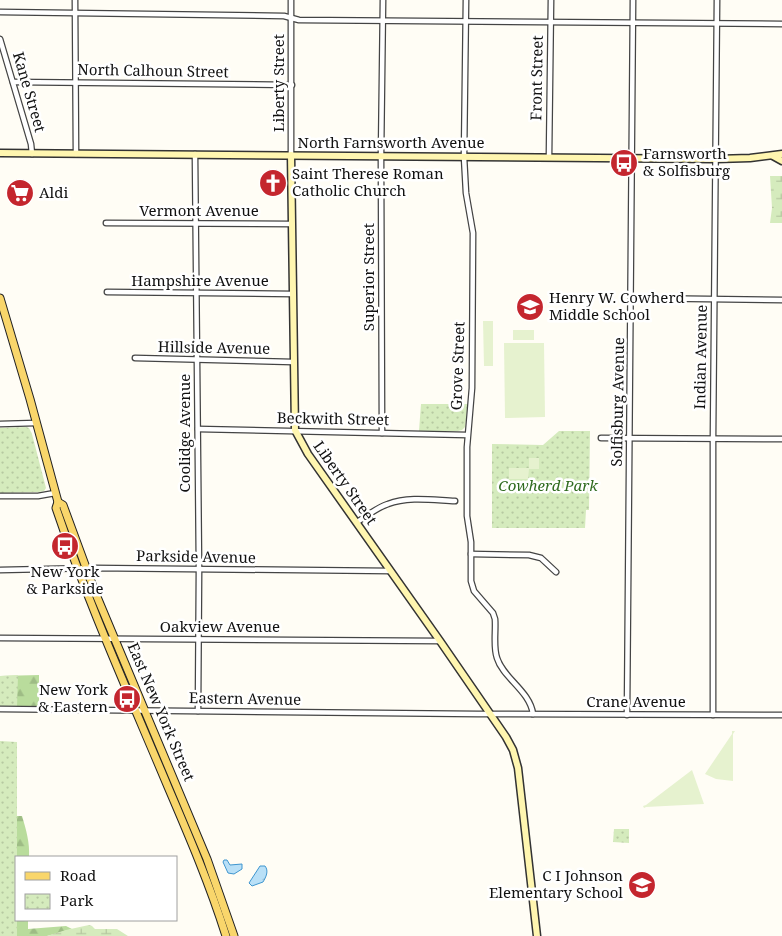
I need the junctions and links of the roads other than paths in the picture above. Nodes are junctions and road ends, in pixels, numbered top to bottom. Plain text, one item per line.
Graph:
1 (75, 0) edge
2 (291, 0) edge
3 (383, 0) edge
4 (466, 0) edge
5 (551, 0) edge
6 (633, 0) edge
7 (717, 0) edge
8 (0, 12) edge
9 (75, 14) junction
10 (291, 18) junction
11 (382, 21) junction
12 (465, 22) junction
13 (550, 23) junction
14 (633, 23) junction
15 (717, 24) junction
16 (782, 24) edge
17 (0, 38) edge
18 (13, 82) junction
19 (76, 83) junction
20 (292, 85) junction
21 (0, 153) edge
22 (32, 154) junction
23 (76, 154) junction
24 (195, 154) junction
25 (782, 154) edge
26 (292, 155) junction
27 (381, 156) junction
28 (773, 156) junction
29 (464, 157) junction
30 (549, 157) junction
31 (633, 158) junction
32 (716, 159) junction
33 (782, 161) edge
34 (106, 223) dead end
35 (195, 223) junction
36 (292, 224) junction
37 (107, 292) dead end
38 (196, 293) junction
39 (293, 294) junction
40 (0, 298) edge
41 (631, 298) junction
42 (714, 299) junction
43 (782, 300) edge
44 (135, 358) dead end
45 (197, 361) junction
46 (293, 362) junction
47 (36, 423) junction
48 (0, 424) edge
49 (198, 430) junction
50 (295, 430) junction
51 (382, 433) junction
52 (467, 435) junction
53 (601, 438) dead end
54 (630, 439) junction
55 (712, 439) junction
56 (782, 439) edge
57 (55, 493) junction
58 (0, 496) edge
59 (455, 501) dead end
60 (58, 502) junction
61 (357, 522) junction
62 (471, 554) junction
63 (77, 568) junction
64 (85, 568) junction
65 (199, 569) junction
66 (0, 570) edge
67 (391, 571) junction
68 (556, 572) dead end
69 (0, 638) edge
70 (106, 639) junction
71 (115, 639) junction
72 (198, 640) junction
73 (440, 641) junction
74 (0, 709) edge
75 (136, 711) junction
76 (145, 711) junction
77 (198, 711) junction
78 (490, 714) junction
79 (533, 714) junction
80 (627, 715) junction
81 (713, 715) junction
82 (782, 715) edge
83 (226, 936) edge
84 (234, 936) edge
85 (537, 936) edge

1 - 9 street
2 - 10 street, Liberty Street
3 - 11 street, Superior Street
4 - 12 street, Grove Street
5 - 13 street, Front Street
6 - 14 street, Solfisburg Avenue
7 - 15 street, Indian Avenue
8 - 9 street
9 - 10 street
9 - 19 street
10 - 11 street
10 - 20 street, Liberty Street
11 - 12 street
11 - 27 street, Superior Street
12 - 13 street
12 - 29 street, Grove Street
13 - 14 street
13 - 30 street, Front Street
14 - 15 street
14 - 31 street, Solfisburg Avenue
15 - 16 street
15 - 32 street, Indian Avenue
17 - 18 street, Kane Street
18 - 19 street, North Calhoun Street
18 - 22 street, Kane Street
19 - 20 street, North Calhoun Street
19 - 23 street
20 - 26 street, Liberty Street
21 - 22 street, North Farnsworth Avenue
22 - 23 street, North Farnsworth Avenue
23 - 24 street, North Farnsworth Avenue
24 - 26 street, North Farnsworth Avenue
24 - 35 street, Coolidge Avenue
25 - 28 street, North Farnsworth Avenue
26 - 27 street, North Farnsworth Avenue
26 - 36 street, Liberty Street
27 - 29 street, North Farnsworth Avenue
27 - 51 street, Superior Street
28 - 32 street, North Farnsworth Avenue
28 - 33 street
29 - 30 street, North Farnsworth Avenue
29 - 52 street, Grove Street
30 - 31 street, North Farnsworth Avenue
31 - 32 street, North Farnsworth Avenue
31 - 41 street, Solfisburg Avenue
32 - 42 street, Indian Avenue
34 - 35 street, Vermont Avenue
35 - 36 street, Vermont Avenue
35 - 38 street, Coolidge Avenue
36 - 39 street, Liberty Street
37 - 38 street, Hampshire Avenue
38 - 39 street, Hampshire Avenue
38 - 45 street, Coolidge Avenue
39 - 46 street, Liberty Street
40 - 47 main road, East New York Street
41 - 42 street
41 - 54 street, Solfisburg Avenue
42 - 43 street
42 - 55 street, Indian Avenue
44 - 45 street, Hillside Avenue
45 - 46 street, Hillside Avenue
45 - 49 street, Coolidge Avenue
46 - 50 street, Liberty Street
47 - 48 street
47 - 57 main road, East New York Street
49 - 50 street, Beckwith Street
49 - 65 street, Coolidge Avenue
50 - 51 street, Beckwith Street
50 - 61 street, Liberty Street
51 - 52 street, Beckwith Street
52 - 62 street, Grove Street
53 - 54 street
54 - 55 street
54 - 80 street, Solfisburg Avenue
55 - 56 street
55 - 81 street, Indian Avenue
57 - 58 street
57 - 60 main road, East New York Street
59 - 61 street
60 - 63 main road, East New York Street
60 - 64 main road, East New York Street
61 - 67 street, Liberty Street
62 - 68 street
62 - 79 street, Grove Street
63 - 64 street, Parkside Avenue
63 - 66 street, Parkside Avenue
63 - 70 main road, East New York Street
64 - 65 street, Parkside Avenue
64 - 71 main road, East New York Street
65 - 67 street, Parkside Avenue
65 - 72 street, Coolidge Avenue
67 - 73 street, Liberty Street
69 - 70 street, Oakview Avenue
70 - 71 street, Oakview Avenue
70 - 75 main road, East New York Street
71 - 72 street, Oakview Avenue
71 - 76 main road, East New York Street
72 - 73 street, Oakview Avenue
72 - 77 street, Coolidge Avenue
73 - 78 street, Liberty Street
74 - 75 street, Eastern Avenue
75 - 76 street, Eastern Avenue
75 - 83 main road, East New York Street
76 - 77 street, Eastern Avenue
76 - 84 main road, East New York Street
77 - 78 street, Eastern Avenue
78 - 79 street, Crane Avenue
78 - 85 street, Liberty Street
79 - 80 street, Crane Avenue
80 - 81 street, Crane Avenue
81 - 82 street, Crane Avenue

